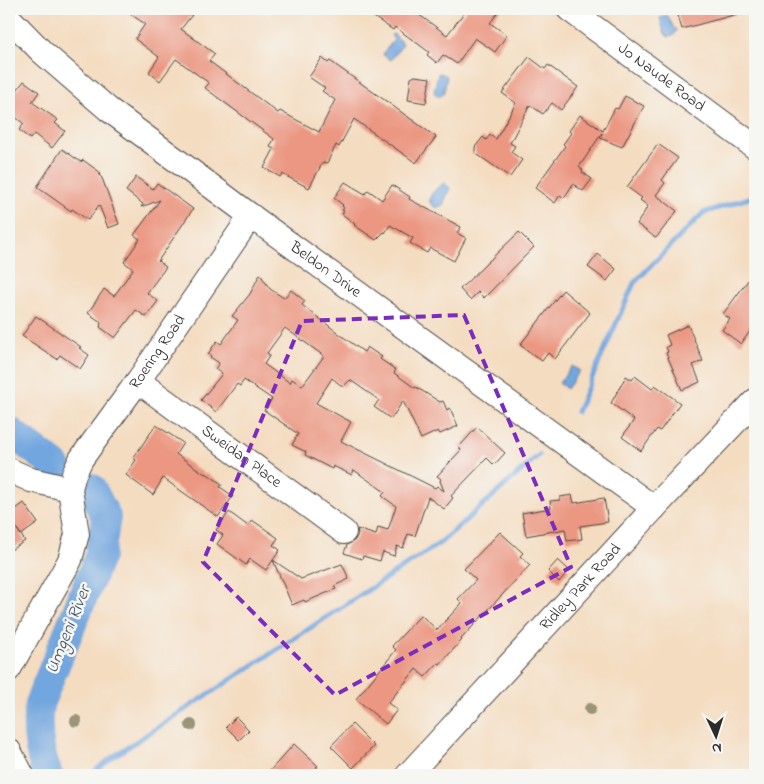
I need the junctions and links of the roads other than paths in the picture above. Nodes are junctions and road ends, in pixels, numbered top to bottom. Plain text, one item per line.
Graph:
1 (569, 9) edge
2 (9, 18) edge
3 (755, 147) edge
4 (251, 216) junction
5 (138, 380) junction
6 (755, 401) edge
7 (9, 470) edge
8 (70, 489) junction
9 (654, 508) junction
10 (344, 532) dead end
11 (9, 669) edge
12 (408, 775) edge

1 - 3 street, Jo Naude Road
2 - 4 street, Beldon Drive
4 - 5 street, Roering Road
4 - 9 street, Beldon Drive
5 - 8 street, Roering Road
5 - 10 street, Sweidan Place
6 - 9 street, Ridley Park Road
7 - 8 street
8 - 11 street
9 - 12 street, Ridley Park Road

